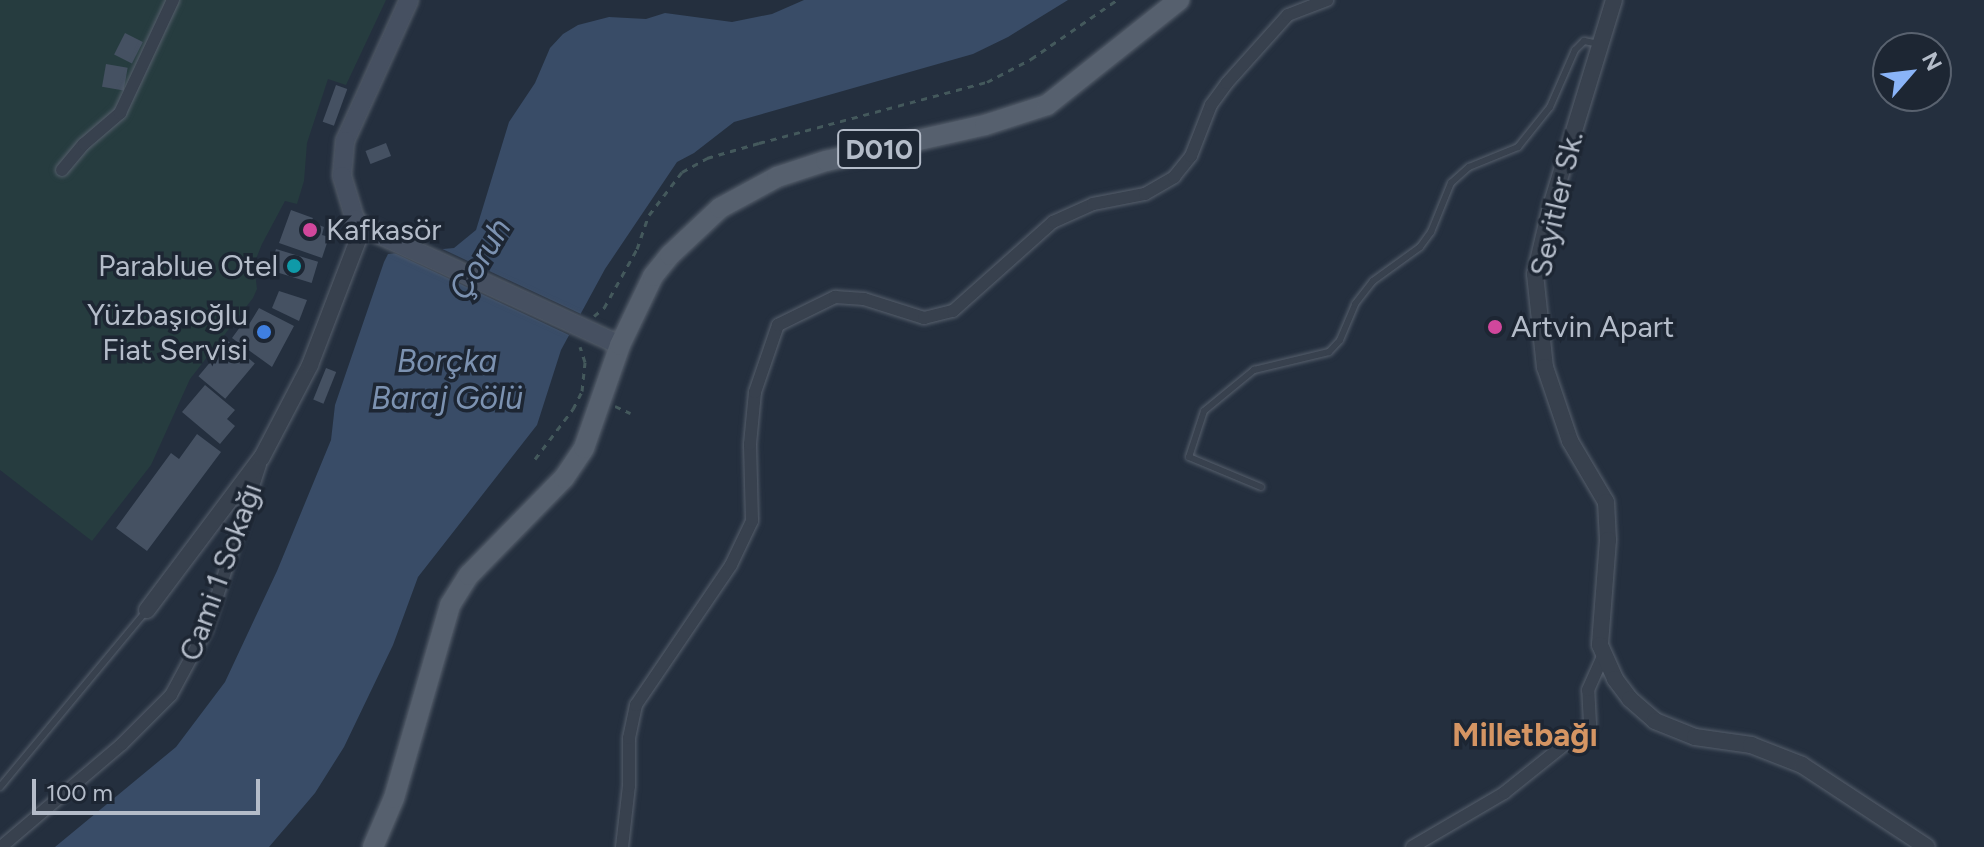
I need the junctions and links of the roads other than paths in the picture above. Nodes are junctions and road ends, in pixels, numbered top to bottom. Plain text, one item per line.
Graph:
1 (173, 0) edge
2 (409, 0) edge
3 (1179, 0) edge
4 (1327, 0) edge
5 (1614, 0) edge
6 (1600, 44) junction
7 (62, 170) dead end
8 (363, 227) junction
9 (620, 345) junction
10 (262, 457) junction
11 (1261, 487) dead end
12 (147, 610) joint
13 (1604, 654) junction
14 (0, 787) edge
15 (1, 847) edge
16 (373, 847) edge
17 (622, 847) edge
18 (1412, 847) edge
19 (1927, 847) edge

1 - 7 street
2 - 8 main road
3 - 9 main road, D010
4 - 17 street
5 - 6 street, Seyitler Sk.
6 - 11 lane
6 - 13 street, Seyitler Sk.
8 - 9 main road
8 - 10 street
9 - 16 main road, D010
10 - 12 street
10 - 15 street, Cami 1 Sokağı
12 - 14 lane
13 - 18 street
13 - 19 street, Seyitler Sk.

